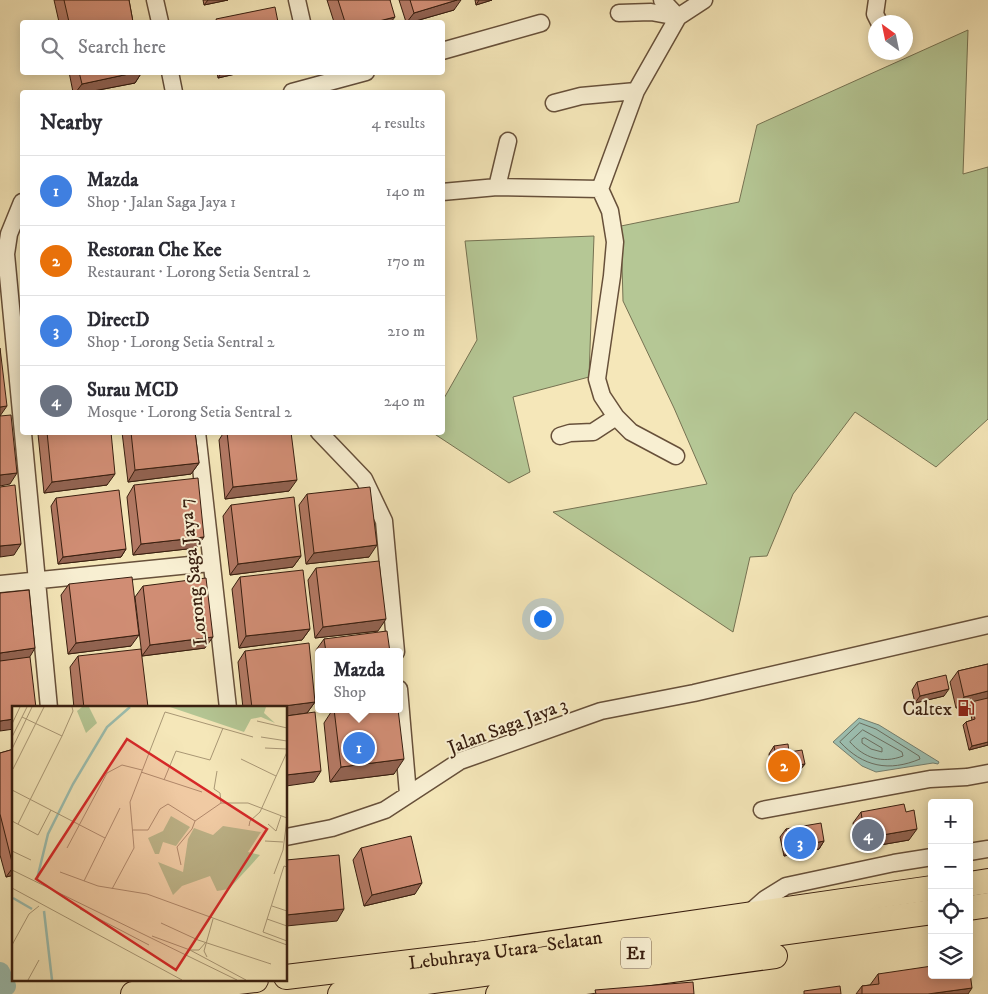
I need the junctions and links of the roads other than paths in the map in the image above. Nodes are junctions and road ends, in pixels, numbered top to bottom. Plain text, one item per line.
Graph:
1 (155, 0) edge
2 (297, 0) edge
3 (662, 0) edge
4 (704, 0) edge
5 (877, 0) edge
6 (620, 13) dead end
7 (876, 15) edge
8 (678, 17) junction
9 (160, 20) edge
10 (302, 20) edge
11 (541, 24) dead end
12 (445, 50) edge
13 (171, 75) edge
14 (345, 75) edge
15 (317, 79) edge
16 (174, 90) edge
17 (296, 90) edge
18 (636, 91) junction
19 (554, 103) dead end
20 (508, 141) dead end
21 (497, 187) junction
22 (600, 189) junction
23 (445, 192) edge
24 (20, 207) edge
25 (20, 411) edge
26 (616, 417) junction
27 (22, 435) edge
28 (197, 435) edge
29 (324, 435) edge
30 (560, 436) dead end
31 (676, 456) dead end
32 (210, 563) junction
33 (35, 580) junction
34 (0, 584) edge
35 (988, 625) edge
36 (396, 648) edge
37 (49, 706) edge
38 (228, 706) edge
39 (401, 713) edge
40 (988, 773) edge
41 (408, 794) junction
42 (762, 810) dead end
43 (288, 837) edge
44 (988, 849) edge
45 (973, 851) edge
46 (928, 858) edge
47 (988, 881) edge
48 (973, 883) edge
49 (928, 889) edge
50 (988, 905) edge
51 (973, 907) edge
52 (928, 913) edge
53 (748, 914) junction
54 (775, 956) dead end
55 (288, 977) edge
56 (238, 982) edge
57 (133, 994) edge
58 (340, 994) edge
59 (498, 994) edge

1 - 9 street
2 - 10 street
3 - 8 street
4 - 8 street
5 - 7 street
6 - 8 street
8 - 18 street
11 - 12 street
13 - 16 street
14 - 15 street
15 - 17 street
18 - 19 street
18 - 22 street
20 - 21 street
21 - 22 street
21 - 23 street
22 - 26 street
24 - 25 street
26 - 30 street
26 - 31 street
27 - 33 street
28 - 32 street, Lorong Saga Jaya 7
29 - 36 street
32 - 33 street
32 - 38 street, Lorong Saga Jaya 7
33 - 34 street
33 - 37 street
35 - 41 street, Jalan Saga Jaya 3
39 - 41 street
40 - 42 street
41 - 43 street, Jalan Saga Jaya 3
44 - 45 street
46 - 53 street
47 - 48 highway
49 - 53 highway, Lebuhraya Utara–Selatan / E1
50 - 51 highway
52 - 58 highway, Lebuhraya Utara–Selatan / E1
53 - 55 highway, Lebuhraya Utara–Selatan / E1
54 - 59 highway
56 - 57 highway

